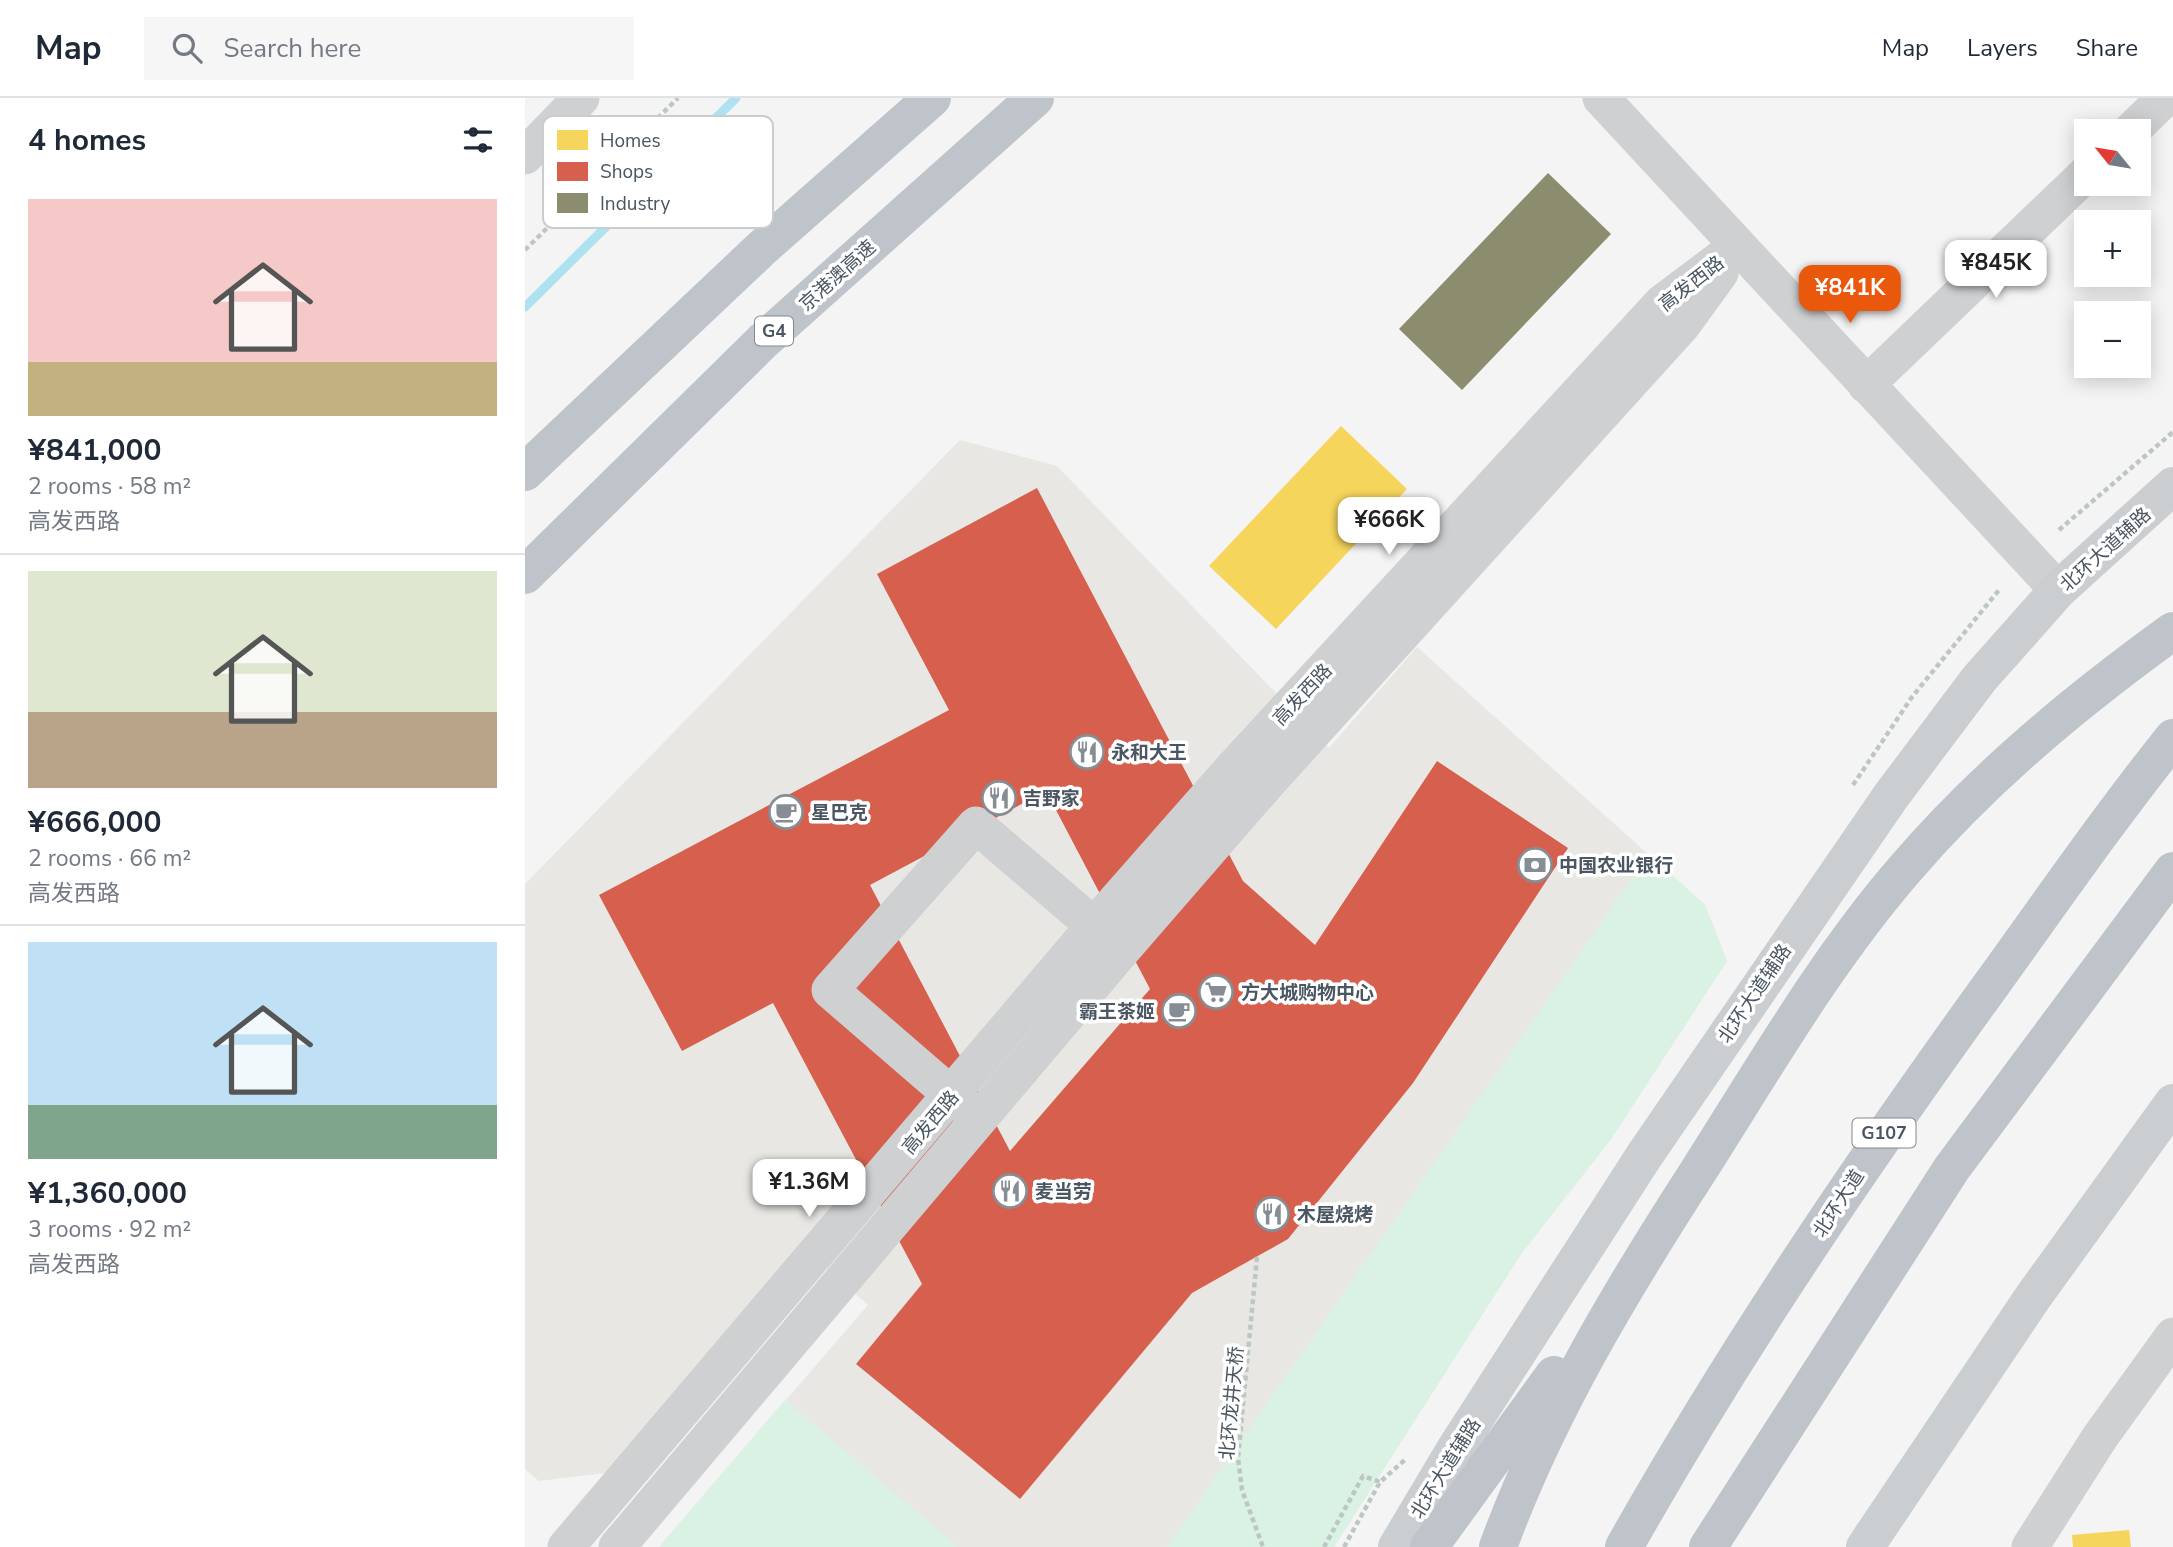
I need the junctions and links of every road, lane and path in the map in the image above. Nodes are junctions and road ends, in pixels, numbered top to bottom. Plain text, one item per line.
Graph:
1 (582, 98) edge
2 (678, 98) edge
3 (932, 98) edge
4 (1035, 98) edge
5 (1601, 98) edge
6 (2165, 98) edge
7 (564, 116) edge
8 (660, 116) edge
9 (2143, 119) edge
10 (543, 138) edge
11 (525, 156) edge
12 (2074, 186) edge
13 (547, 228) edge
14 (1738, 246) junction
15 (525, 250) edge
16 (1866, 385) junction
17 (2173, 432) edge
18 (525, 472) edge
19 (2173, 486) edge
20 (2059, 530) dead end
21 (525, 575) edge
22 (2058, 590) junction
23 (2173, 631) edge
24 (2173, 738) edge
25 (2173, 871) edge
26 (1094, 926) junction
27 (1122, 950) junction
28 (2173, 1103) edge
29 (965, 1107) junction
30 (1655, 1238) junction
31 (1257, 1257) dead end
32 (2173, 1336) edge
33 (1412, 1452) dead end
34 (1380, 1482) junction
35 (566, 1547) edge
36 (617, 1547) edge
37 (1263, 1547) edge
38 (1324, 1547) edge
39 (1344, 1547) edge
40 (1397, 1547) edge
41 (1429, 1547) edge
42 (1498, 1547) edge
43 (1624, 1547) edge
44 (1708, 1547) edge
45 (1865, 1547) edge
46 (2030, 1547) edge

1 - 7 street
2 - 8 path
3 - 18 highway
4 - 21 highway, 京港澳高速 / G4
5 - 14 street
6 - 9 street
10 - 11 street
12 - 16 street
13 - 15 path
14 - 16 street
14 - 26 street, 高发西路
14 - 27 street, 高发西路
16 - 22 street
17 - 20 path
19 - 22 main road, 北环大道辅路
22 - 40 main road, 北环大道辅路
23 - 30 highway
24 - 43 highway, 北环大道 / G107
25 - 44 highway
26 - 27 street
26 - 29 street, 高发西路
26 - 29 street
27 - 29 street, 高发西路
28 - 45 main road
29 - 35 street, 高发西路
29 - 36 street, 高发西路
30 - 41 highway
30 - 42 highway
31 - 37 path, 北环龙井天桥
32 - 46 street
33 - 34 path
34 - 38 path
34 - 39 path

